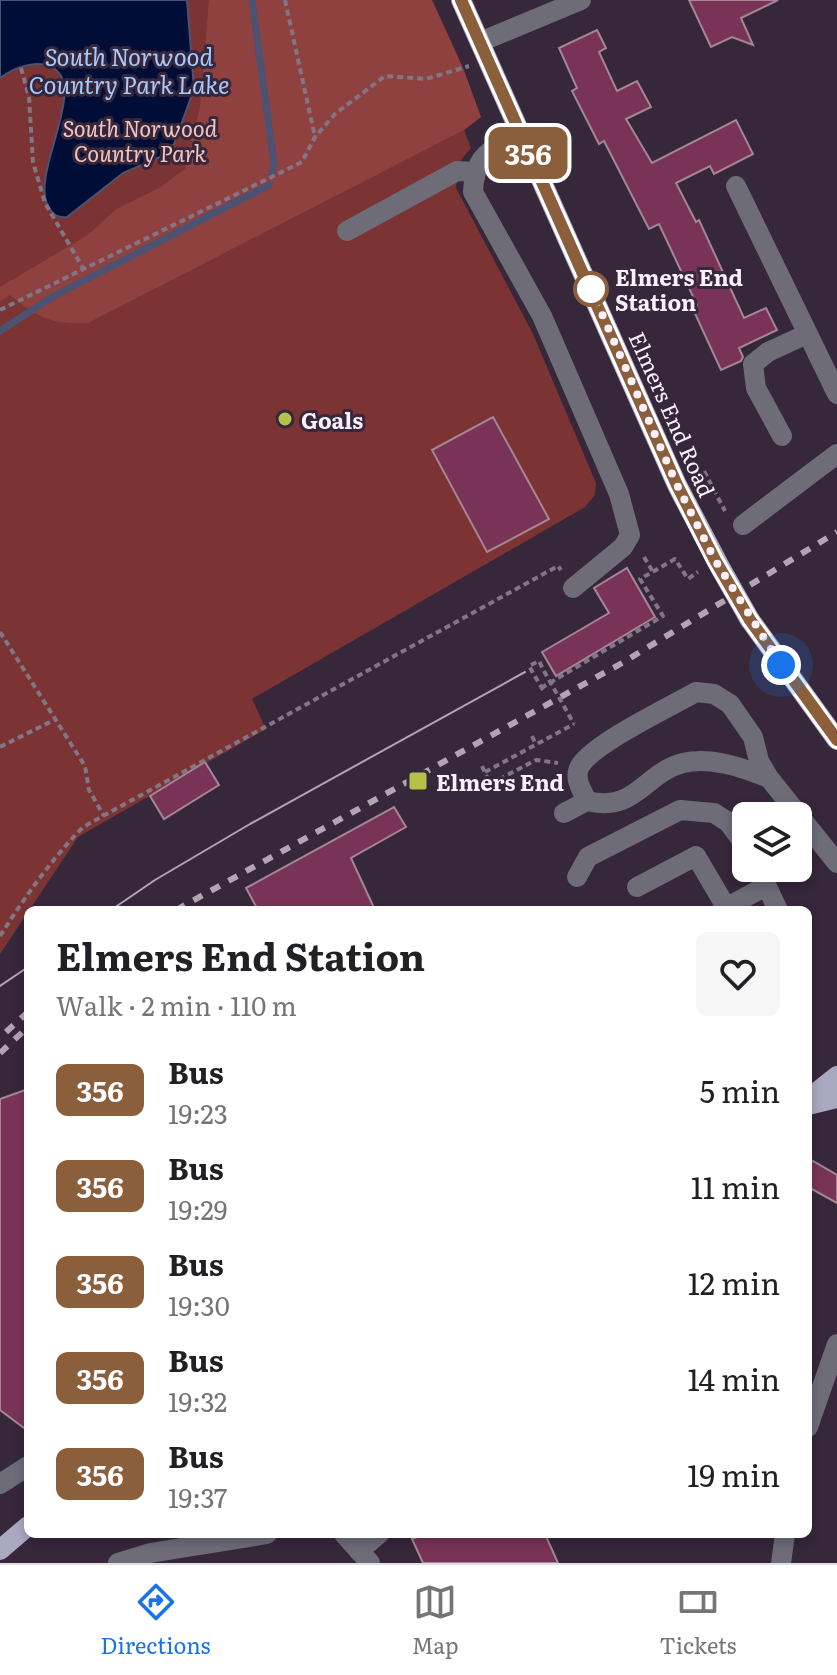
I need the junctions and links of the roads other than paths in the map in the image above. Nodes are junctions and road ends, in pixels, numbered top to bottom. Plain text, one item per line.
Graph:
1 (461, 0) edge
2 (581, 0) edge
3 (480, 42) junction
4 (519, 133) junction
5 (474, 172) junction
6 (736, 186) dead end
7 (347, 231) dead end
8 (807, 334) junction
9 (837, 394) edge
10 (782, 436) dead end
11 (837, 454) edge
12 (743, 525) road end
13 (573, 588) road end
14 (837, 740) edge
15 (769, 778) junction
16 (587, 801) junction
17 (564, 813) dead end
18 (732, 826) edge
19 (835, 858) edge
20 (577, 877) dead end
21 (756, 882) edge
22 (764, 882) edge
23 (637, 887) dead end
24 (722, 906) edge
25 (728, 906) edge
26 (776, 906) edge
27 (837, 1076) edge
28 (812, 1098) edge
29 (837, 1098) edge
30 (812, 1101) edge
31 (837, 1344) edge
32 (812, 1416) edge
33 (24, 1469) edge
34 (0, 1484) edge
35 (24, 1529) edge
36 (242, 1538) edge
37 (347, 1538) edge
38 (376, 1538) edge
39 (784, 1538) edge
40 (0, 1550) edge
41 (364, 1557) edge
42 (118, 1563) edge
43 (781, 1563) edge

1 - 3 main road, Elmers End Road
2 - 3 street
3 - 4 main road, Elmers End Road
4 - 5 street
4 - 14 main road, Elmers End Road, bridge
5 - 7 street
5 - 13 street
6 - 8 street
8 - 9 street
8 - 10 street
11 - 12 street
15 - 16 street
15 - 16 street
15 - 19 street
16 - 17 street
18 - 20 street
21 - 25 street
22 - 26 street
23 - 24 street
27 - 28 main road
29 - 30 main road
31 - 32 street
33 - 34 street
35 - 40 main road
36 - 42 street
37 - 41 street
38 - 41 street
39 - 43 street

